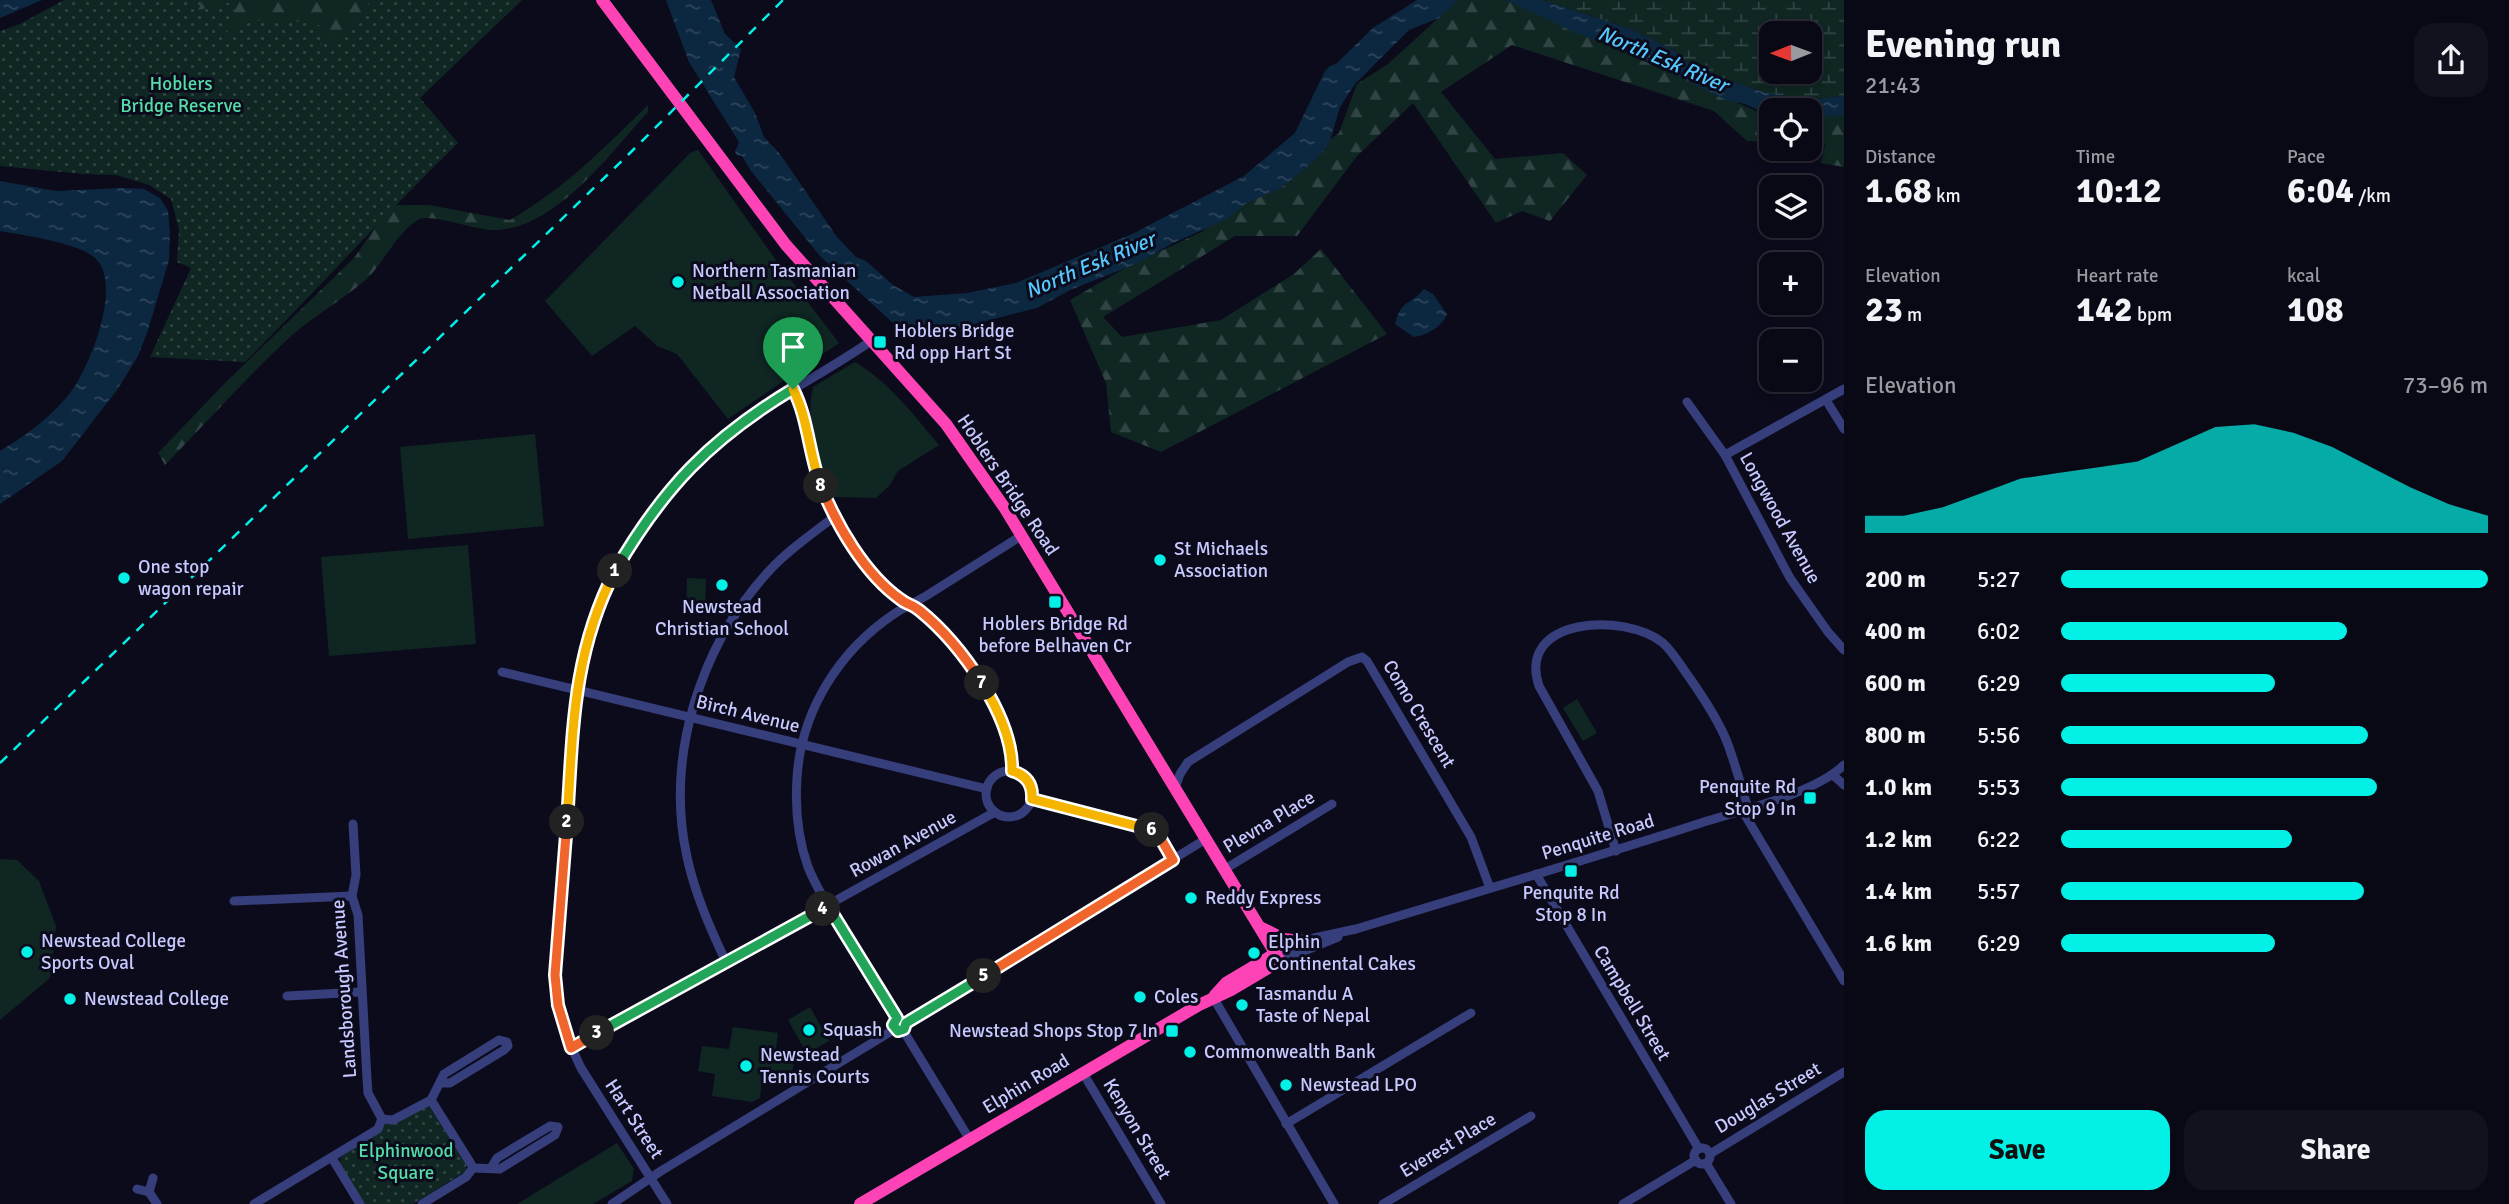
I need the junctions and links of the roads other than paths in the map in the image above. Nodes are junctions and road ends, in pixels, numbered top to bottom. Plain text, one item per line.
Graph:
1 (602, 0) edge
2 (871, 341) junction
3 (793, 389) junction
4 (1844, 389) edge
5 (1826, 400) junction
6 (1687, 402) dead end
7 (1844, 429) edge
8 (1725, 455) junction
9 (834, 517) junction
10 (1021, 536) junction
11 (911, 604) junction
12 (1844, 650) edge
13 (502, 671) dead end
14 (576, 690) junction
15 (691, 717) junction
16 (802, 745) junction
17 (1844, 765) edge
18 (1012, 771) junction
19 (1833, 775) junction
20 (1844, 785) edge
21 (1175, 788) junction
22 (987, 789) junction
23 (1032, 799) junction
24 (1332, 804) dead end
25 (1745, 809) junction
26 (995, 812) junction
27 (353, 824) dead end
28 (1206, 839) junction
29 (1616, 851) junction
30 (1173, 860) junction
31 (1225, 869) junction
32 (1536, 874) junction
33 (1490, 888) junction
34 (352, 896) junction
35 (234, 901) dead end
36 (828, 906) junction
37 (1259, 926) junction
38 (1356, 929) junction
39 (1303, 942) junction
40 (1278, 957) junction
41 (726, 962) junction
42 (1844, 981) edge
43 (361, 992) junction
44 (287, 996) dead end
45 (1213, 998) junction
46 (1471, 1013) dead end
47 (900, 1025) junction
48 (571, 1048) junction
49 (1844, 1072) edge
50 (1083, 1073) junction
51 (440, 1083) junction
52 (431, 1100) junction
53 (1531, 1116) dead end
54 (382, 1119) junction
55 (1286, 1124) junction
56 (970, 1140) junction
57 (1699, 1149) junction
58 (332, 1158) junction
59 (1708, 1158) junction
60 (1696, 1160) junction
61 (473, 1168) junction
62 (491, 1168) junction
63 (153, 1178) dead end
64 (651, 1179) junction
65 (136, 1189) dead end
66 (149, 1192) junction
67 (157, 1204) edge
68 (254, 1204) edge
69 (360, 1204) edge
70 (422, 1204) edge
71 (612, 1204) edge
72 (667, 1204) edge
73 (860, 1204) edge
74 (1161, 1204) edge
75 (1334, 1204) edge
76 (1383, 1204) edge
77 (1623, 1204) edge
78 (1731, 1204) edge

1 - 2 highway, Hoblers Bridge Road
2 - 3 street, Hart Street
2 - 10 highway, Hoblers Bridge Road
3 - 9 street
3 - 14 street, Hart Street
4 - 5 street
5 - 7 street
5 - 8 street
6 - 8 street, Longwood Avenue
8 - 12 street, Longwood Avenue
9 - 11 street
9 - 15 street
10 - 11 street
10 - 21 highway, Hoblers Bridge Road
11 - 16 street
11 - 18 street
13 - 14 street, Birch Avenue
14 - 15 street, Birch Avenue
14 - 48 street, Hart Street
15 - 16 street, Birch Avenue
15 - 41 street
16 - 22 street, Birch Avenue
16 - 36 street
17 - 19 street, Penquite Road
18 - 22 street
18 - 23 street
19 - 20 street
19 - 25 street, Penquite Road
21 - 28 highway, Hoblers Bridge Road
21 - 33 street, Como Crescent
22 - 26 street
23 - 26 street
23 - 30 street
24 - 31 street, Plevna Place
25 - 29 street, Penquite Road
25 - 29 street
25 - 42 street
26 - 36 street, Rowan Avenue
27 - 34 street, Landsborough Avenue
28 - 30 street
28 - 31 highway, Hoblers Bridge Road
29 - 32 street, Penquite Road
30 - 47 street
31 - 37 highway, Hoblers Bridge Road
32 - 33 street, Penquite Road
32 - 57 street, Campbell Street
33 - 38 street, Penquite Road
34 - 35 street
34 - 43 street, Landsborough Avenue
36 - 41 street, Rowan Avenue
36 - 47 street
37 - 39 highway
37 - 40 highway, Hoblers Bridge Road
38 - 39 street, Penquite Road
38 - 40 street, Penquite Road
39 - 40 street, Penquite Road
40 - 45 highway, Elphin Road
41 - 48 street, Rowan Avenue
43 - 44 street
43 - 54 street, Landsborough Avenue
45 - 50 highway, Elphin Road
45 - 55 street
46 - 55 street
47 - 56 street
47 - 64 street
48 - 64 street, Hart Street
49 - 59 street, Douglas Street
50 - 56 highway, Elphin Road
50 - 74 street, Kenyon Street
51 - 51 street
51 - 52 street
52 - 54 street
52 - 61 street
53 - 76 street, Everest Place
54 - 58 street
55 - 75 street
56 - 73 highway, Elphin Road
57 - 59 street
57 - 60 street
58 - 68 street
58 - 69 street
59 - 60 street
59 - 78 street
60 - 77 street
61 - 62 street
61 - 70 street
62 - 62 street
63 - 66 street
64 - 71 street
64 - 72 street, Hart Street
65 - 66 street
66 - 67 street

